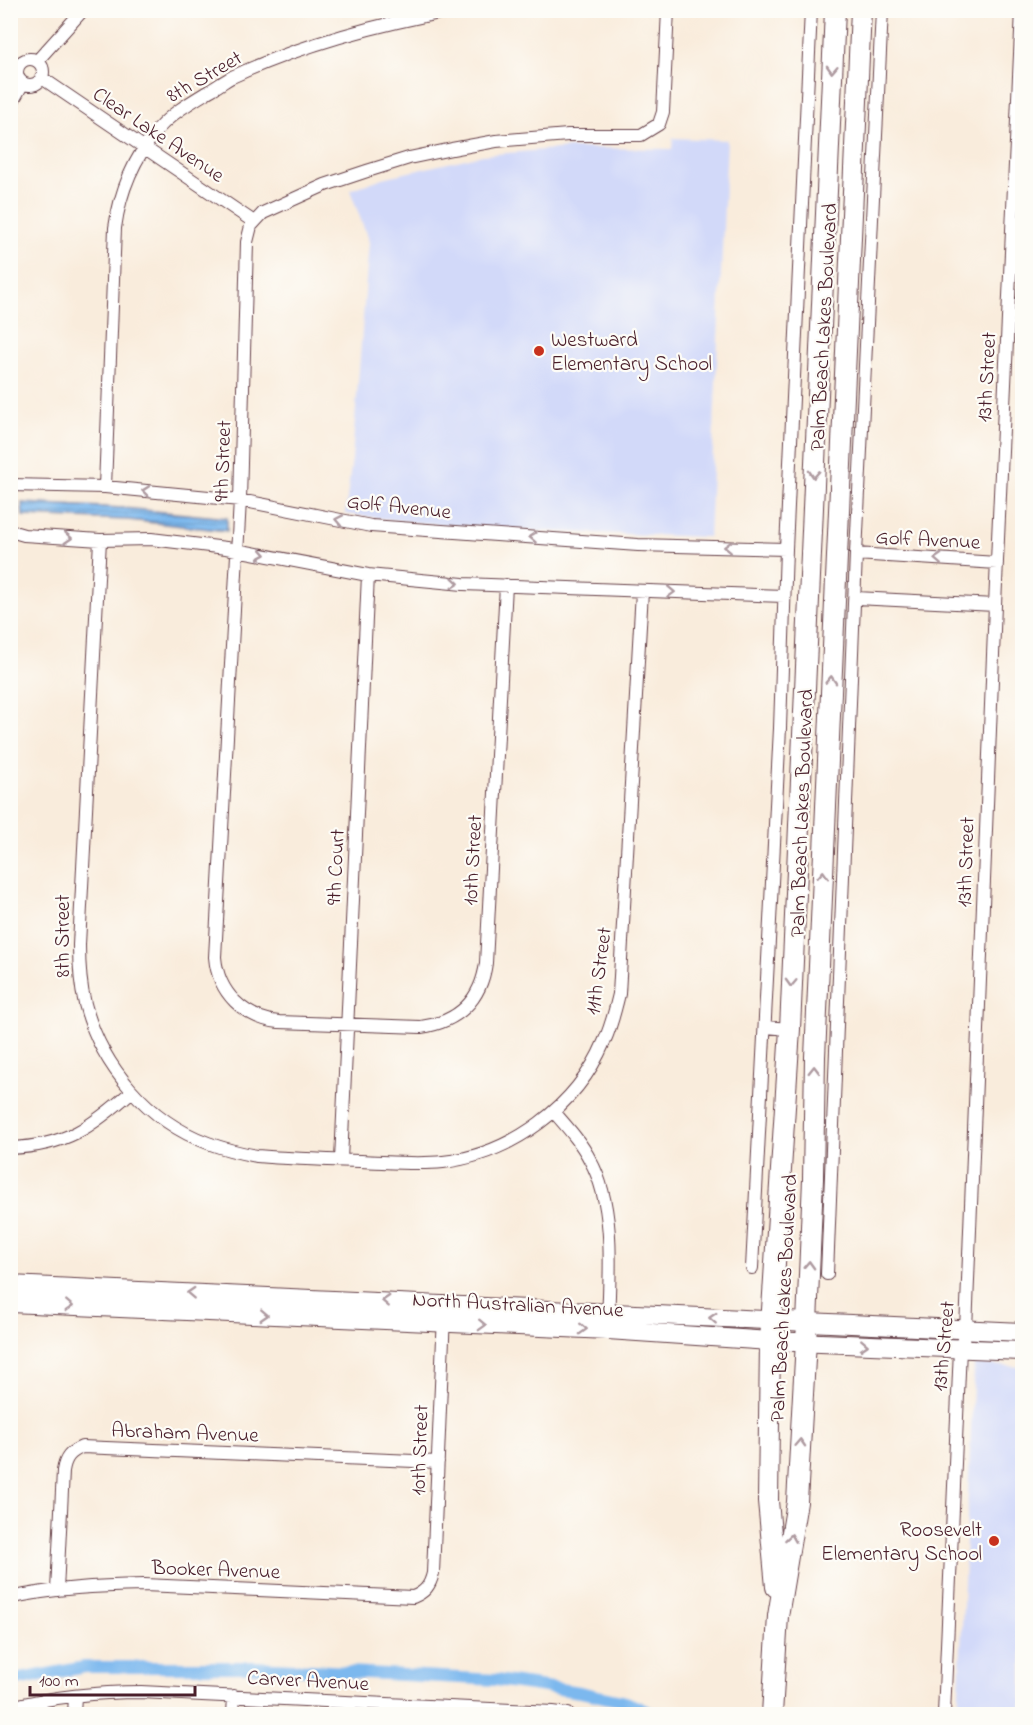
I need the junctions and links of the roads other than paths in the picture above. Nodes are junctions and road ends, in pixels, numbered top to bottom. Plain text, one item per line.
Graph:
1 (83, 10) edge
2 (454, 10) edge
3 (668, 10) edge
4 (1022, 10) edge
5 (811, 12) edge
6 (835, 12) edge
7 (861, 12) edge
8 (882, 13) edge
9 (37, 61) junction
10 (15, 63) edge
11 (42, 78) junction
12 (23, 83) junction
13 (10, 106) edge
14 (145, 148) junction
15 (254, 222) junction
16 (825, 222) junction
17 (852, 222) junction
18 (10, 486) edge
19 (105, 487) junction
20 (240, 500) junction
21 (10, 531) edge
22 (100, 540) junction
23 (237, 549) junction
24 (786, 549) junction
25 (856, 554) junction
26 (997, 563) junction
27 (369, 575) junction
28 (506, 585) junction
29 (642, 591) junction
30 (784, 596) junction
31 (856, 598) junction
32 (995, 605) junction
33 (780, 728) junction
34 (802, 729) junction
35 (828, 731) junction
36 (850, 732) junction
37 (793, 948) junction
38 (820, 949) junction
39 (347, 1025) junction
40 (765, 1027) junction
41 (790, 1029) junction
42 (132, 1091) junction
43 (554, 1112) junction
44 (10, 1148) edge
45 (341, 1160) junction
46 (822, 1179) junction
47 (752, 1268) dead end
48 (827, 1274) dead end
49 (10, 1285) edge
50 (10, 1303) edge
51 (445, 1304) junction
52 (609, 1311) junction
53 (444, 1323) junction
54 (608, 1330) junction
55 (966, 1330) junction
56 (771, 1331) junction
57 (1023, 1332) edge
58 (806, 1333) junction
59 (960, 1349) junction
60 (1023, 1351) edge
61 (438, 1462) junction
62 (57, 1590) junction
63 (421, 1594) joint
64 (10, 1598) edge
65 (778, 1616) junction
66 (75, 1696) junction
67 (234, 1696) junction
68 (10, 1707) edge
69 (414, 1709) edge
70 (74, 1714) edge
71 (233, 1714) edge
72 (568, 1714) edge
73 (772, 1714) edge
74 (944, 1714) edge

1 - 9 street
2 - 14 street, 8th Street
3 - 15 street
4 - 26 street, 13th Street
5 - 6 street
5 - 24 street
6 -> 16 main road, Palm Beach Lakes Boulevard
7 - 8 street
7 - 17 main road, Palm Beach Lakes Boulevard
8 - 25 street
9 - 10 street
9 - 11 street
10 - 12 street
11 - 12 street
11 - 14 street, Clear Lake Avenue
12 - 13 street
14 - 15 street, Clear Lake Avenue
14 - 19 street, 8th Street
15 - 20 street, 9th Street
16 - 17 main road
16 -> 34 main road, Palm Beach Lakes Boulevard
35 -> 17 main road, Palm Beach Lakes Boulevard
18 - 19 street, Golf Avenue
20 -> 19 street, Golf Avenue
20 - 23 street, 9th Street
24 -> 20 street, Golf Avenue
21 -> 22 street
22 - 23 street
22 - 42 street, 8th Street
23 -> 27 street
23 - 39 street, 9th Street
24 - 30 street
26 -> 25 street, Golf Avenue
25 - 31 street
26 - 32 street, 13th Street
27 -> 28 street
27 - 39 street, 9th Court
28 - 29 street
28 - 39 street, 10th Street
29 -> 30 street
29 - 43 street, 11th Street
30 - 33 street
31 - 32 street
31 - 36 street
32 - 55 street, 13th Street
33 - 34 street
33 - 40 street
34 - 37 main road, Palm Beach Lakes Boulevard
35 - 36 street
38 -> 35 main road, Palm Beach Lakes Boulevard
36 - 46 street
37 - 38 main road
37 -> 41 main road, Palm Beach Lakes Boulevard
46 -> 38 main road, Palm Beach Lakes Boulevard
39 - 45 street, 9th Court
40 - 41 street
40 - 47 street
41 - 56 main road, Palm Beach Lakes Boulevard
42 - 44 street
42 - 45 street, 8th Street
43 - 45 street, 11th Street
43 - 52 street
46 - 48 street
58 -> 46 main road, Palm Beach Lakes Boulevard
51 -> 49 main road, North Australian Avenue
50 -> 53 main road, North Australian Avenue
51 - 52 main road, North Australian Avenue
51 - 53 street, 10th Street
52 - 54 street
56 -> 52 main road, North Australian Avenue
53 -> 54 main road, North Australian Avenue
53 - 61 street, 10th Street
54 - 56 main road, North Australian Avenue
55 - 57 main road, North Australian Avenue
55 - 58 main road, North Australian Avenue
55 - 59 street, 13th Street
56 - 58 main road, North Australian Avenue
56 - 65 main road, Palm Beach Lakes Boulevard
58 -> 59 main road, North Australian Avenue
65 -> 58 main road, Palm Beach Lakes Boulevard
59 - 60 main road, North Australian Avenue
59 - 74 street, 13th Street
61 - 62 street, Abraham Avenue
61 - 63 street, 10th Street
62 - 63 street, Booker Avenue
62 - 64 street, Booker Avenue
65 - 73 main road, Palm Beach Lakes Boulevard
66 - 67 street, Carver Avenue
66 - 68 street, Carver Avenue
66 - 70 street
67 - 69 street, Carver Avenue
67 - 71 street
69 - 72 street, Carver Avenue

